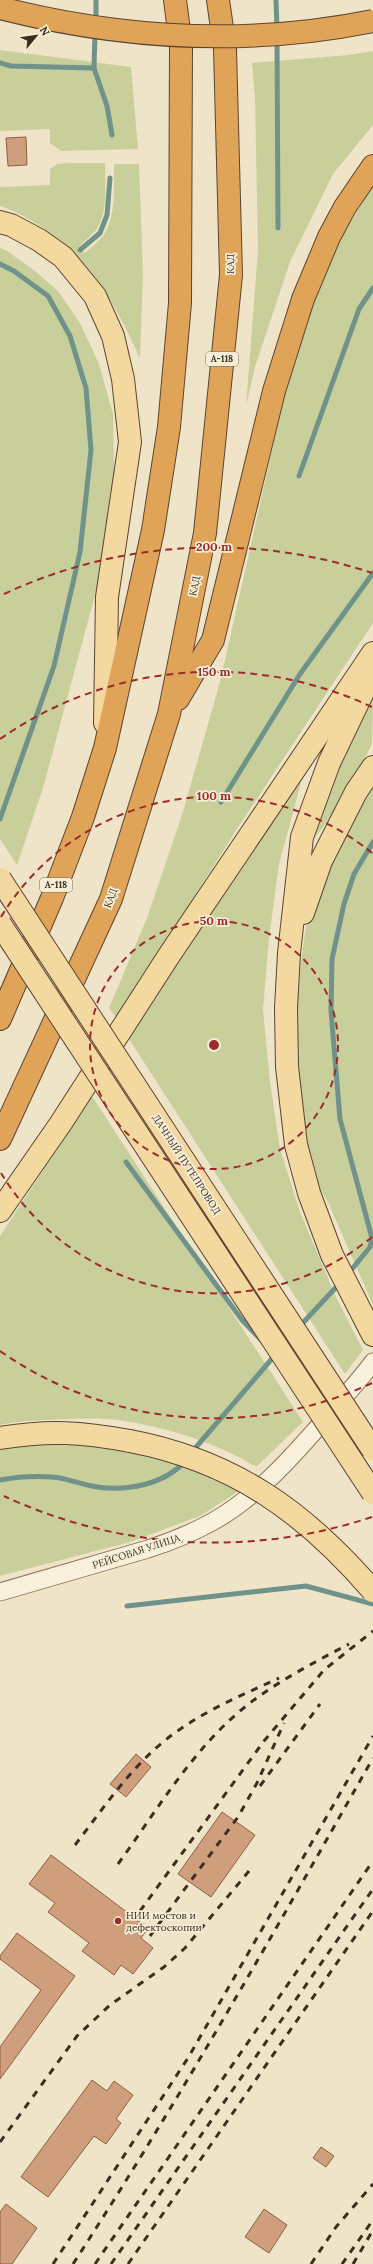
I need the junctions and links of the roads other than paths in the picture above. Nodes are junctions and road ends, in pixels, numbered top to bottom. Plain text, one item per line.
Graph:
1 (175, 0) edge
2 (218, 0) edge
3 (0, 8) edge
4 (373, 21) edge
5 (373, 166) edge
6 (0, 222) edge
7 (373, 653) edge
8 (373, 671) edge
9 (169, 714) junction
10 (105, 748) junction
11 (373, 767) edge
12 (0, 879) edge
13 (0, 924) edge
14 (289, 953) junction
15 (0, 1019) edge
16 (0, 1139) edge
17 (0, 1211) edge
18 (373, 1335) edge
19 (373, 1362) edge
20 (0, 1438) edge
21 (373, 1450) edge
22 (373, 1493) edge
23 (373, 1591) edge
24 (0, 1592) edge

1 - 10 highway, А-118
2 - 9 highway, КАД / А-118
3 - 4 highway, bridge
5 - 9 highway
6 - 10 main road
7 - 17 main road
8 - 14 main road
9 - 16 highway, КАД / А-118
10 - 15 highway, А-118
11 - 14 main road
12 - 21 main road, ДАЧНЫЙ ПУТЕПРОВОД, bridge
13 - 22 main road, bridge
14 - 18 main road
19 - 24 street, РЕЙСОВАЯ УЛИЦА
20 - 23 main road, bridge

